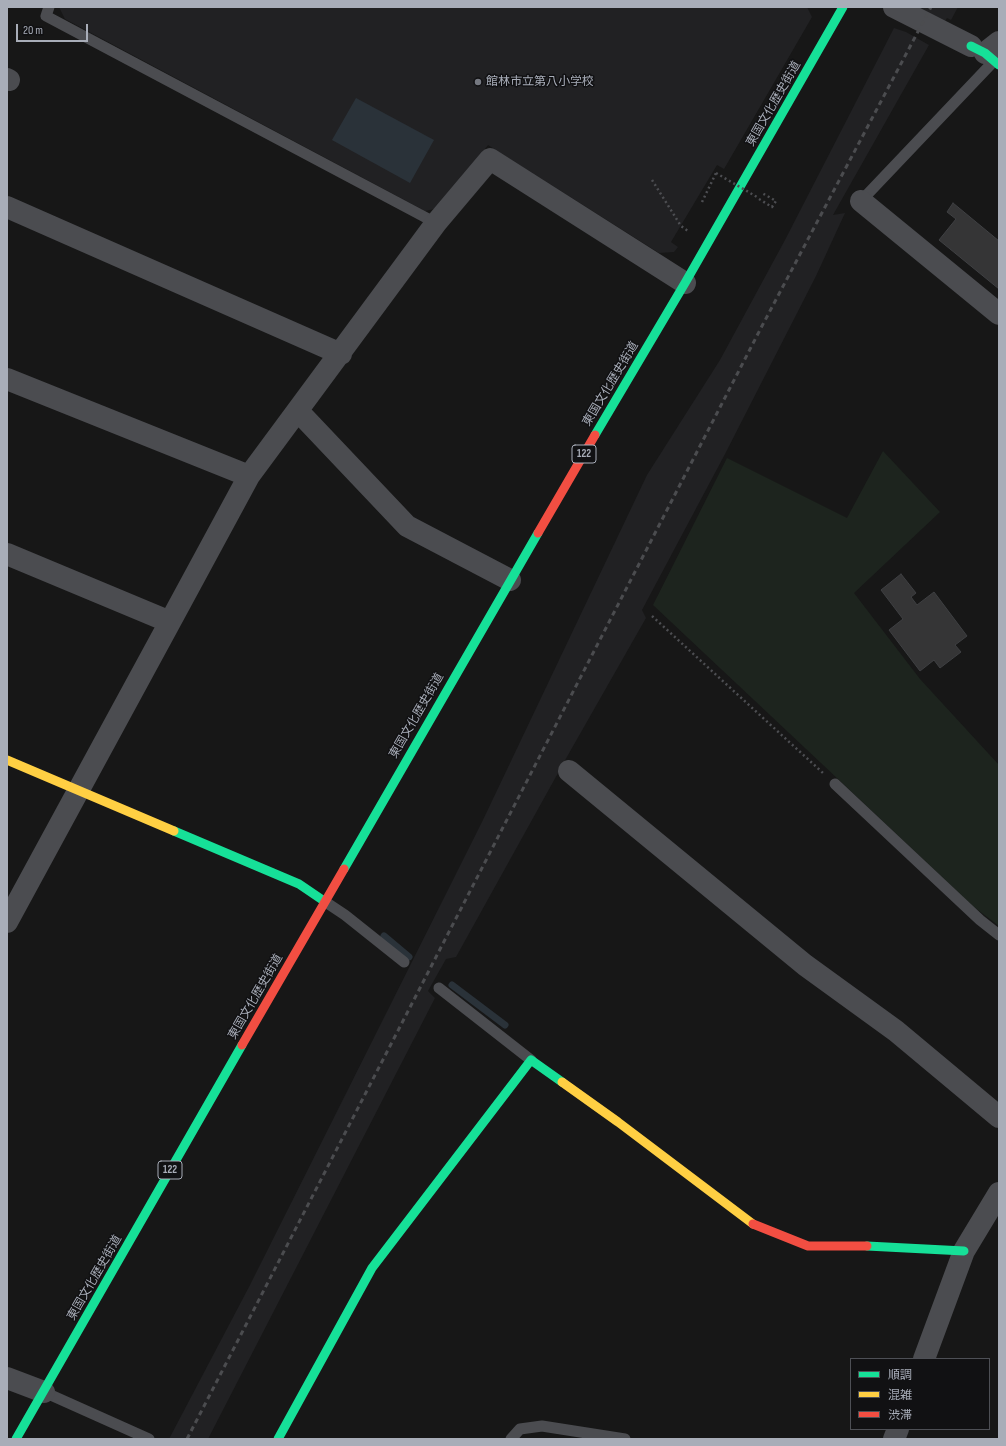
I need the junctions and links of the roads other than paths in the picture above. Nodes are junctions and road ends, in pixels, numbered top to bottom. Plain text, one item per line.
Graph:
1 (49, 7) edge
2 (843, 7) edge
3 (894, 7) edge
4 (989, 53) edge
5 (861, 201) joint
6 (7, 207) edge
7 (436, 223) junction
8 (685, 283) junction
9 (999, 314) edge
10 (341, 354) junction
11 (7, 379) edge
12 (298, 411) junction
13 (249, 476) junction
14 (7, 554) edge
15 (510, 580) junction
16 (170, 622) junction
17 (7, 760) edge
18 (569, 770) dead end
19 (835, 784) road end
20 (80, 790) junction
21 (324, 901) junction
22 (7, 922) edge
23 (999, 935) edge
24 (404, 962) dead end
25 (439, 988) dead end
26 (531, 1060) junction
27 (999, 1117) edge
28 (999, 1193) edge
29 (964, 1251) junction
30 (924, 1358) edge
31 (7, 1378) edge
32 (44, 1392) junction
33 (16, 1439) edge
34 (149, 1439) edge
35 (278, 1439) edge
36 (511, 1439) edge
37 (625, 1439) edge

1 - 7 lane
2 - 8 main road, 東国文化歴史街道 / 122
3 - 4 street
4 - 5 lane
5 - 9 street
6 - 10 street
7 - 8 street
7 - 10 street
8 - 15 main road, 東国文化歴史街道 / 122
10 - 12 street
11 - 13 street
12 - 13 street
12 - 15 street
13 - 16 street
14 - 16 street
15 - 21 main road, 東国文化歴史街道 / 122
16 - 20 street
17 - 20 main road
18 - 27 street
19 - 23 lane
20 - 21 main road
20 - 22 street
21 - 24 lane
21 - 32 main road, 東国文化歴史街道 / 122
25 - 26 lane
26 - 29 main road
26 - 35 main road
28 - 29 street
29 - 30 street
31 - 32 street
32 - 33 main road, 東国文化歴史街道 / 122
32 - 34 lane
36 - 37 lane

